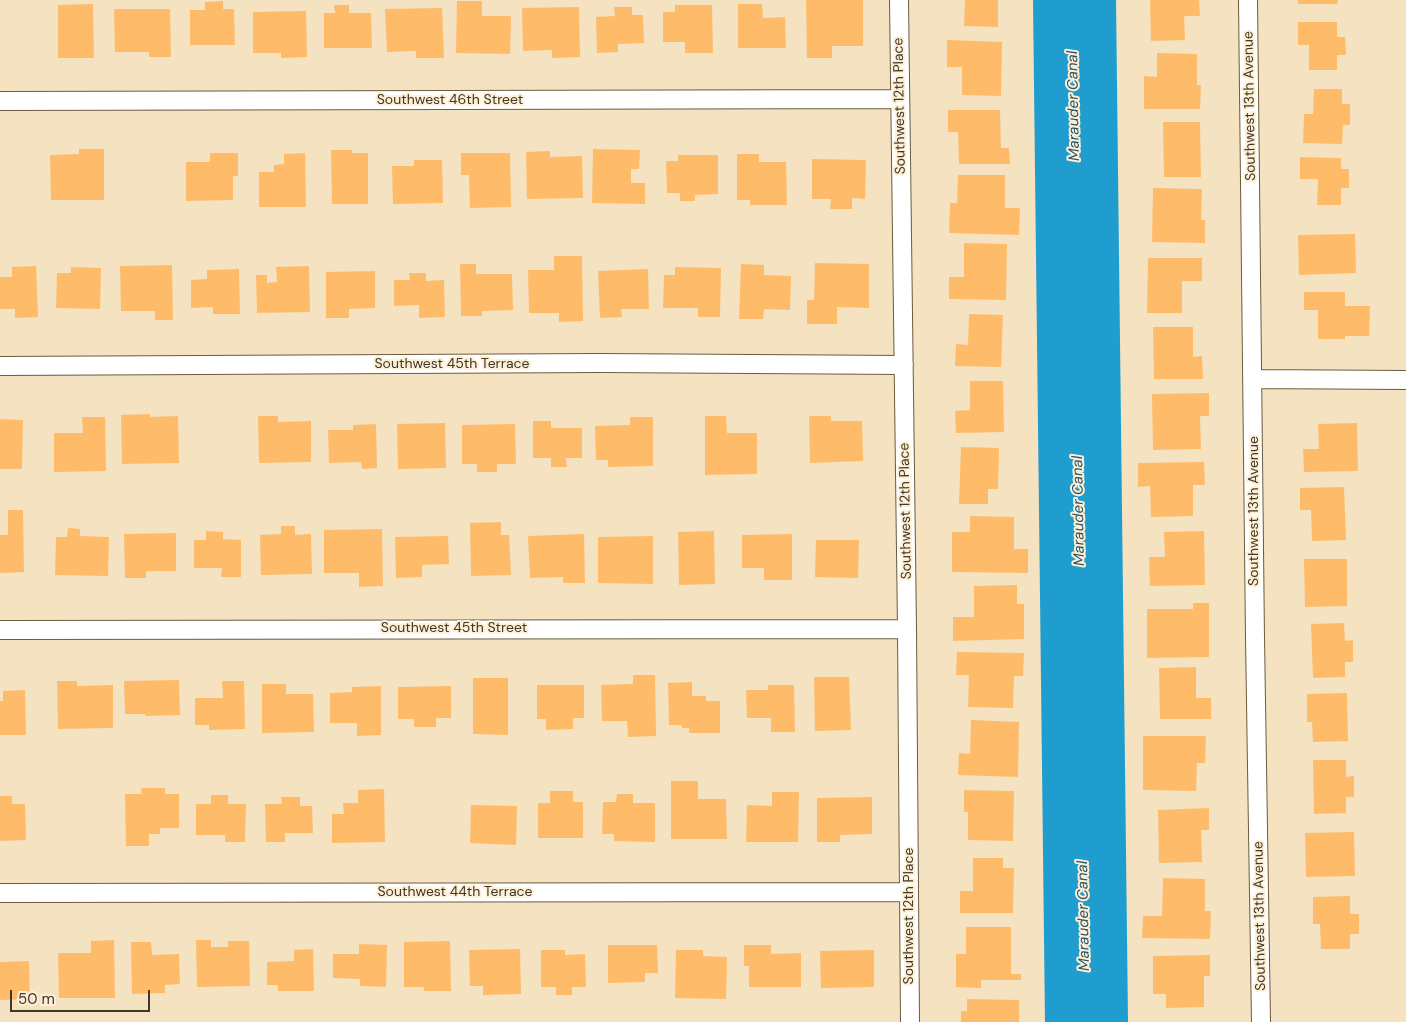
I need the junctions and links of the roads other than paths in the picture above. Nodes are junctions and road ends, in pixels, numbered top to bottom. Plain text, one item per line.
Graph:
1 (899, 0) edge
2 (1248, 0) edge
3 (900, 99) junction
4 (0, 101) edge
5 (904, 365) junction
6 (0, 366) edge
7 (1253, 379) junction
8 (1406, 380) edge
9 (907, 629) junction
10 (0, 630) edge
11 (909, 892) junction
12 (0, 893) edge
13 (910, 1022) edge
14 (1261, 1022) edge

1 - 3 street, Southwest 12th Place
2 - 7 street, Southwest 13th Avenue
3 - 4 street, Southwest 46th Street
3 - 5 street, Southwest 12th Place
5 - 6 street, Southwest 45th Terrace
5 - 9 street, Southwest 12th Place
7 - 8 street
7 - 14 street, Southwest 13th Avenue
9 - 10 street, Southwest 45th Street
9 - 11 street, Southwest 12th Place
11 - 12 street, Southwest 44th Terrace
11 - 13 street, Southwest 12th Place

